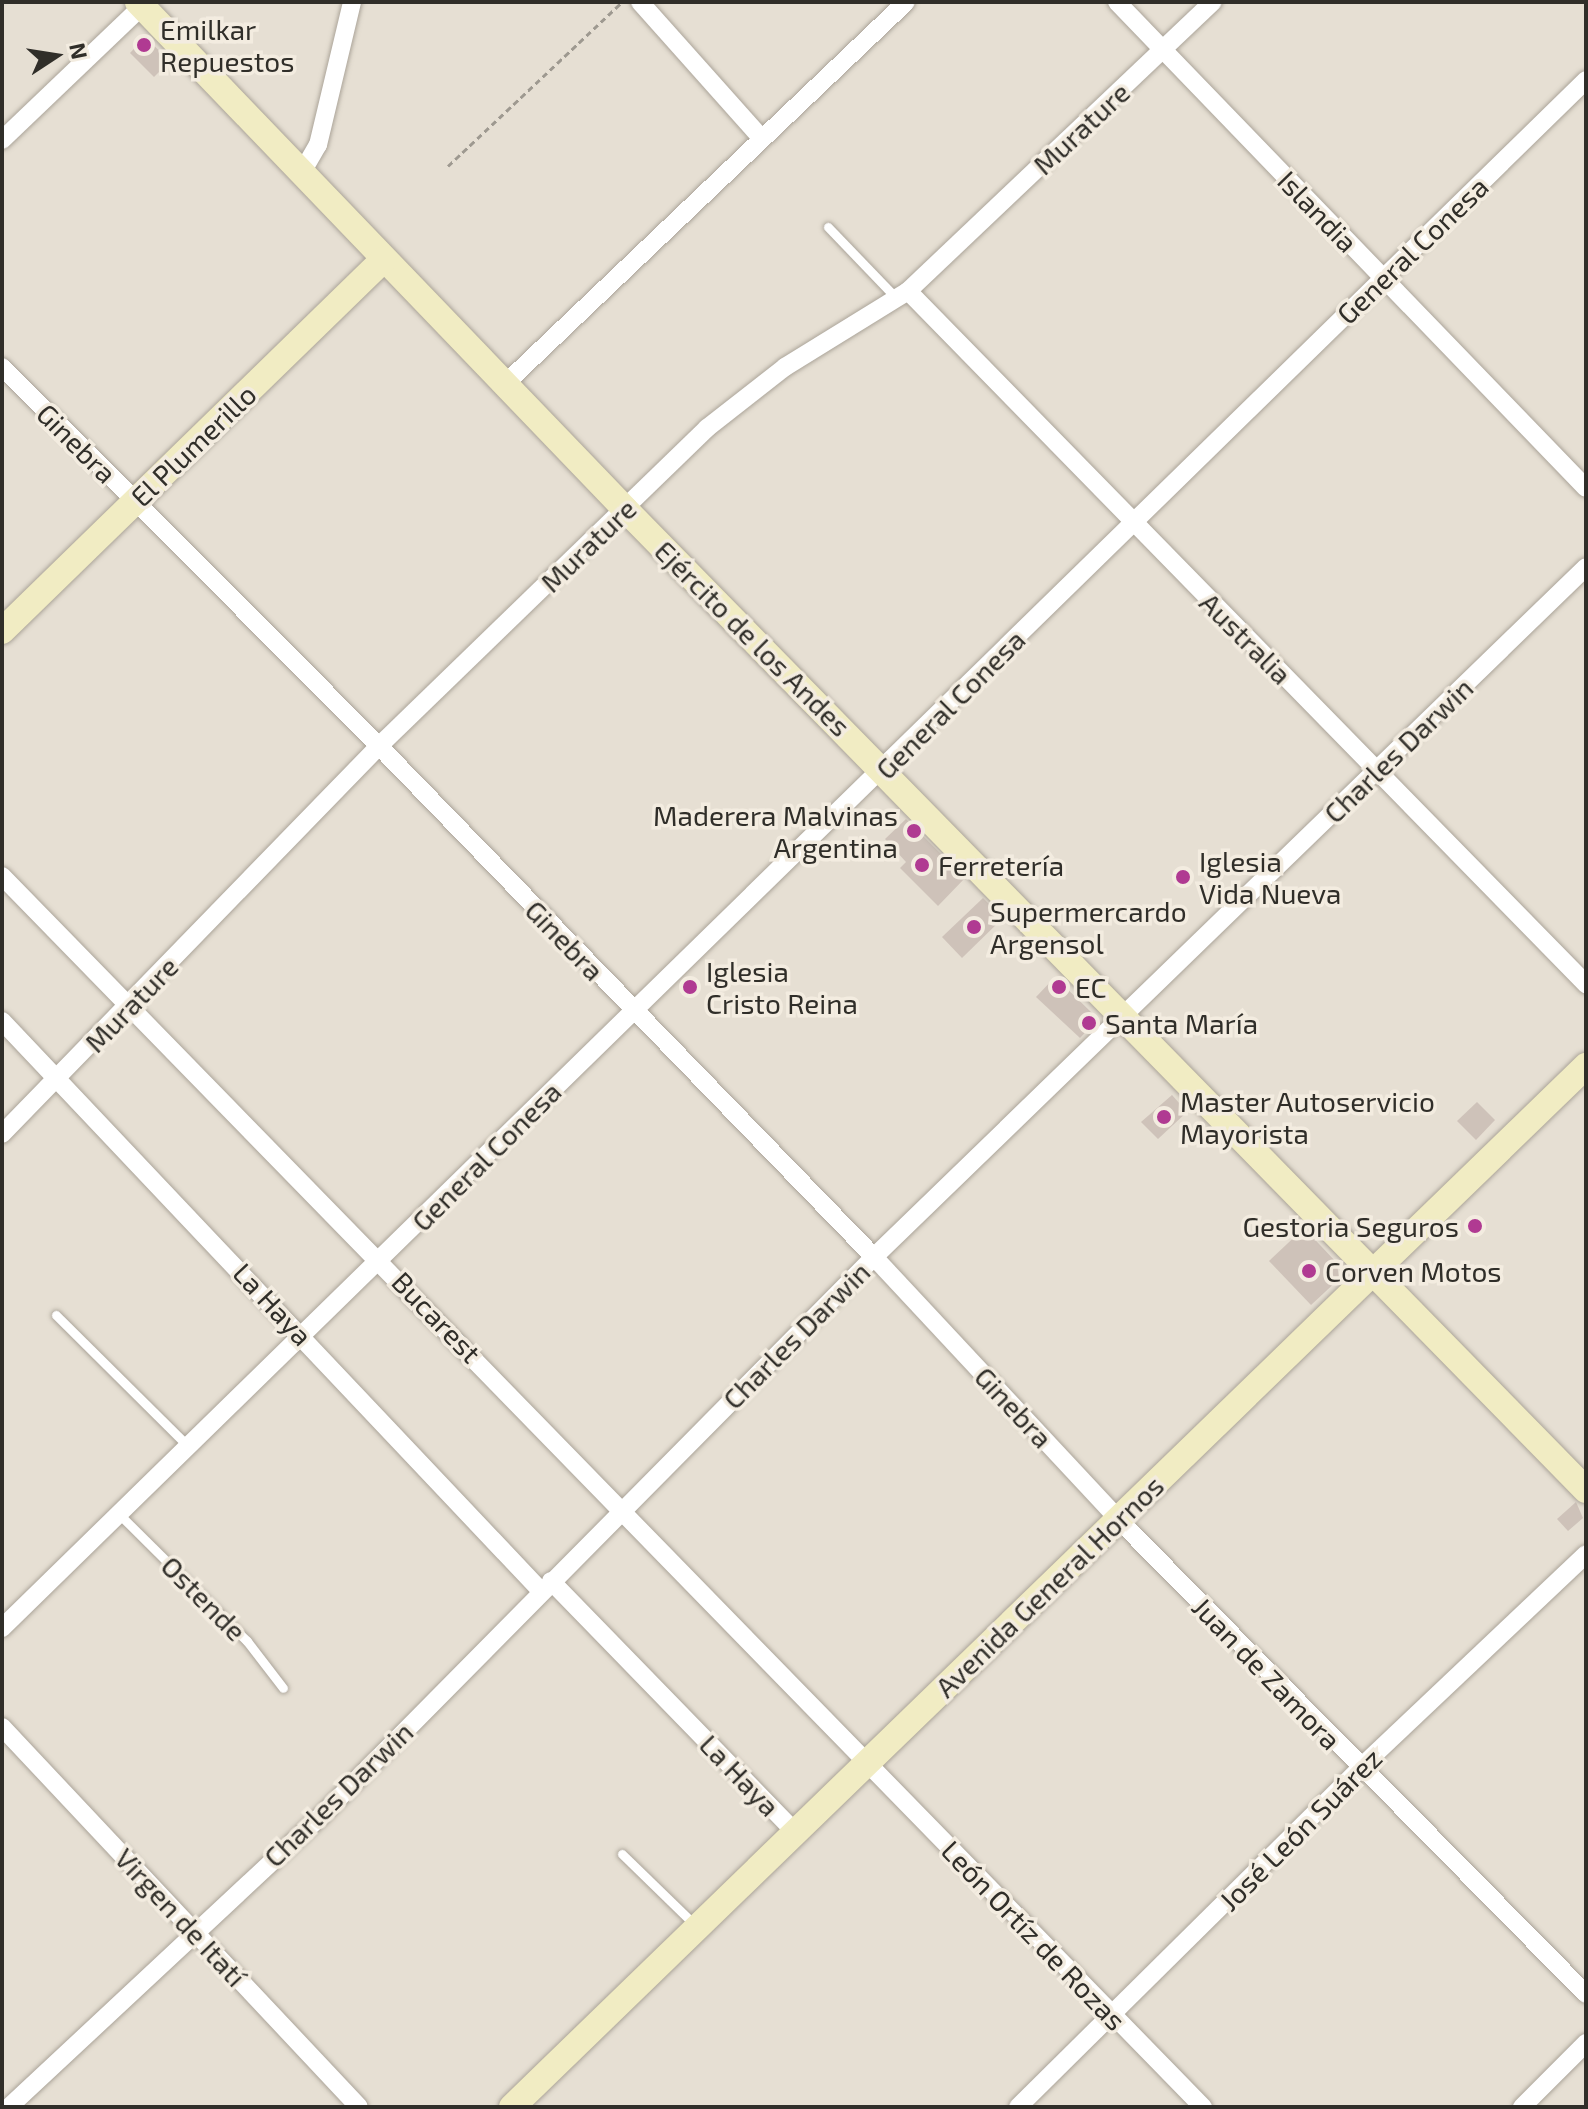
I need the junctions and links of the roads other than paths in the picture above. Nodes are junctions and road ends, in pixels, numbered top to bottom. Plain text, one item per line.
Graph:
1 (352, 2) edge
2 (640, 2) edge
3 (906, 2) edge
4 (1117, 2) edge
5 (1213, 2) edge
6 (140, 4) edge
7 (1163, 50) junction
8 (1586, 80) edge
9 (761, 138) junction
10 (2, 140) edge
11 (301, 174) junction
12 (828, 227) dead end
13 (384, 259) junction
14 (1383, 279) junction
15 (902, 294) junction
16 (2, 367) edge
17 (506, 383) junction
18 (1586, 488) edge
19 (135, 502) junction
20 (625, 509) junction
21 (1132, 524) junction
22 (1586, 567) edge
23 (2, 631) edge
24 (379, 746) junction
25 (884, 770) junction
26 (1377, 770) junction
27 (2, 876) edge
28 (1586, 984) edge
29 (130, 1007) junction
30 (633, 1011) junction
31 (1124, 1018) junction
32 (2, 1021) edge
33 (1586, 1066) edge
34 (59, 1077) junction
35 (2, 1134) edge
36 (874, 1257) junction
37 (381, 1260) junction
38 (1371, 1273) junction
39 (56, 1315) dead end
40 (304, 1337) junction
41 (188, 1446) junction
42 (1586, 1490) edge
43 (623, 1508) junction
44 (119, 1514) junction
45 (1119, 1520) junction
46 (1586, 1554) edge
47 (546, 1586) junction
48 (2, 1628) edge
49 (283, 1688) dead end
50 (2, 1727) edge
51 (866, 1763) junction
52 (1360, 1768) junction
53 (794, 1831) junction
54 (622, 1854) dead end
55 (696, 1926) junction
56 (194, 1931) junction
57 (1586, 1994) edge
58 (1113, 2015) junction
59 (1586, 2043) edge
60 (9, 2107) edge
61 (359, 2107) edge
62 (512, 2107) edge
63 (1018, 2107) edge
64 (1203, 2107) edge
65 (1522, 2107) edge

1 - 11 street
2 - 9 street
3 - 9 street
4 - 7 street, Islandia
5 - 7 street, Murature
6 - 10 street
6 - 11 main road, Ejército de los Andes
7 - 14 street, Islandia
7 - 15 street, Murature
8 - 14 street, General Conesa
9 - 17 street
11 - 13 main road, Ejército de los Andes
12 - 15 lane
13 - 17 main road, Ejército de los Andes
13 - 19 main road, El Plumerillo
14 - 18 street, Islandia
14 - 21 street, General Conesa
15 - 20 street, Murature
15 - 21 street, Australia
16 - 19 street, Ginebra
17 - 20 main road, Ejército de los Andes
19 - 23 main road, El Plumerillo
19 - 24 street, Ginebra
20 - 24 street, Murature
20 - 25 main road, Ejército de los Andes
21 - 25 street, General Conesa
21 - 26 street, Australia
22 - 26 street, Charles Darwin
24 - 29 street, Murature
24 - 30 street, Ginebra
25 - 30 street, General Conesa
25 - 31 main road, Ejército de los Andes
26 - 28 street, Australia
26 - 31 street, Charles Darwin
27 - 29 street, Bucarest
29 - 34 street, Murature
29 - 37 street, Bucarest
30 - 36 street, Ginebra
30 - 37 street, General Conesa
31 - 36 street, Charles Darwin
31 - 38 main road, Ejército de los Andes
32 - 34 street, La Haya
33 - 38 main road, Avenida General Hornos
34 - 35 street, Murature
34 - 40 street, La Haya
36 - 43 street, Charles Darwin
36 - 45 street, Ginebra
37 - 40 street, General Conesa
37 - 43 street, Bucarest
38 - 42 main road, Ejército de los Andes
38 - 45 main road, Avenida General Hornos
39 - 41 lane
40 - 41 street, General Conesa
40 - 47 street, La Haya
41 - 44 street, General Conesa
43 - 47 street, Charles Darwin
43 - 51 street, Bucarest
44 - 48 street, General Conesa
44 - 49 lane, Ostende
45 - 51 main road, Avenida General Hornos
45 - 52 street, Juan de Zamora
46 - 52 street, José León Suárez
47 - 53 street, La Haya
47 - 56 street, Charles Darwin
50 - 56 street, Virgen de Itatí
51 - 53 main road, Avenida General Hornos
51 - 58 street, León Ortíz de Rozas
52 - 57 street, Juan de Zamora
52 - 58 street, José León Suárez
53 - 55 main road, Avenida General Hornos
54 - 55 lane
55 - 62 main road, Avenida General Hornos
56 - 60 street, Charles Darwin
56 - 61 street, Virgen de Itatí
58 - 63 street, José León Suárez
58 - 64 street, León Ortíz de Rozas
59 - 65 street

